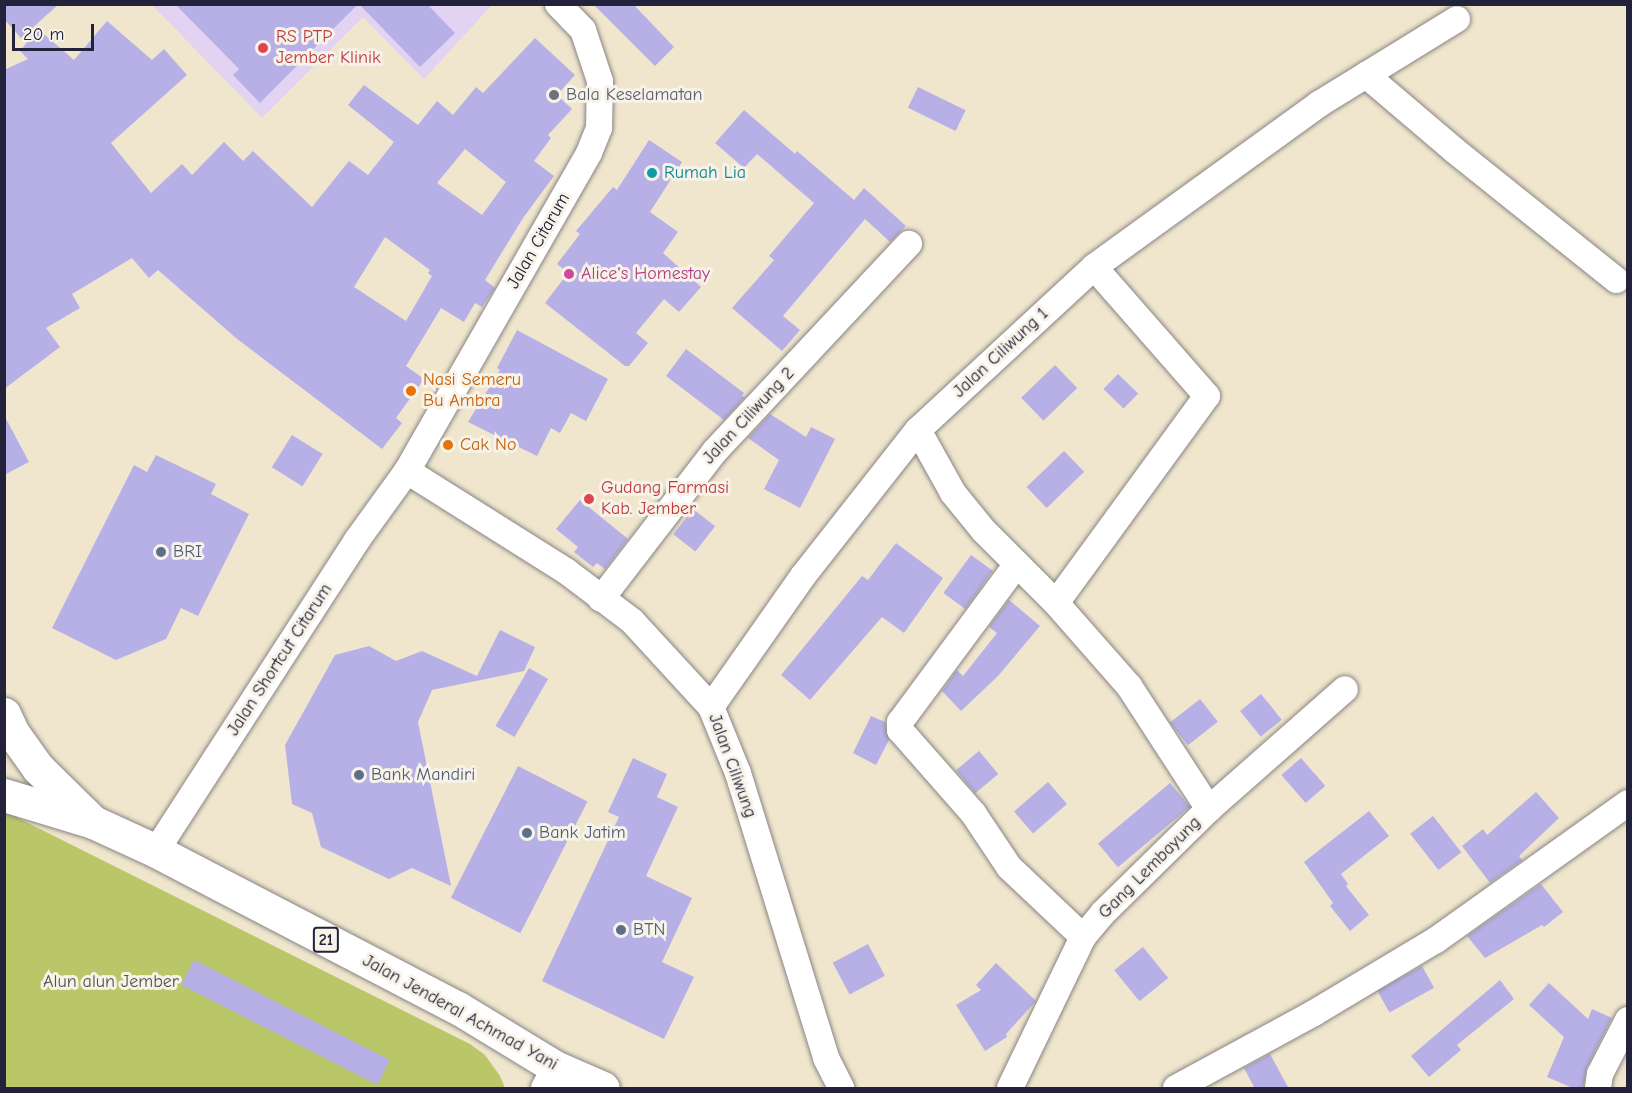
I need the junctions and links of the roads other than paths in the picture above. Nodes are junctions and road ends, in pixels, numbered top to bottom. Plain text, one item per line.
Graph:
1 (558, 4) edge
2 (1457, 19) dead end
3 (1366, 75) junction
4 (909, 244) dead end
5 (1094, 267) junction
6 (1616, 280) dead end
7 (918, 430) junction
8 (407, 471) junction
9 (1017, 564) junction
10 (601, 599) junction
11 (1056, 603) junction
12 (1345, 689) dead end
13 (711, 707) junction
14 (4, 714) edge
15 (4, 795) edge
16 (1209, 809) junction
17 (1624, 811) edge
18 (93, 822) junction
19 (156, 851) junction
20 (1083, 937) junction
21 (1628, 1020) edge
22 (550, 1078) edge
23 (603, 1089) edge
24 (841, 1089) edge
25 (1010, 1089) edge
26 (1176, 1089) edge
27 (1598, 1089) edge

1 - 8 street, Jalan Citarum
2 - 3 street, Jalan Ciliwung 1
3 - 5 street, Jalan Ciliwung 1
3 - 6 street
4 - 10 street, Jalan Ciliwung 2
5 - 7 street, Jalan Ciliwung 1
5 - 11 street
7 - 9 street
7 - 13 street, Jalan Ciliwung 1
8 - 10 street, Jalan Ciliwung
8 - 19 street, Jalan Shortcut Citarum
9 - 11 street
9 - 20 street
10 - 13 street, Jalan Ciliwung
11 - 16 street
12 - 16 street, Gang Lembayung
13 - 24 street, Jalan Ciliwung
14 - 18 main road
15 - 18 main road, 21
16 - 20 street, Gang Lembayung
17 - 26 street
18 - 19 main road, Jalan Jenderal Achmad Yani / 21
19 - 22 main road, Jalan Jenderal Achmad Yani / 21
20 - 25 street, Gang Lembayung
21 - 27 street
22 - 23 main road, Jalan Jenderal Achmad Yani / 21

